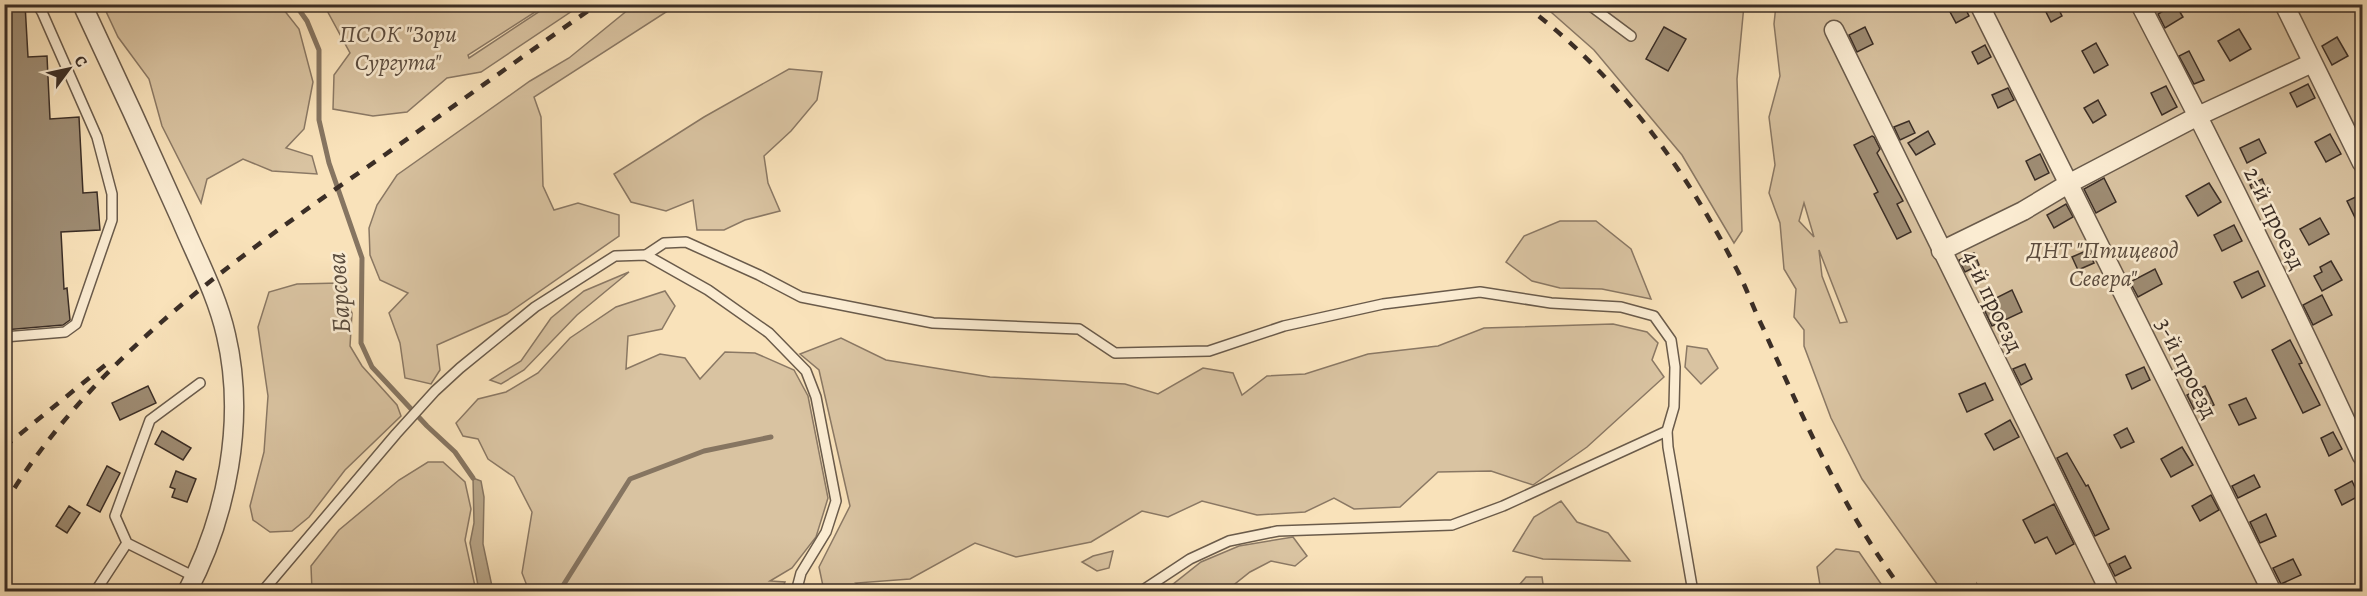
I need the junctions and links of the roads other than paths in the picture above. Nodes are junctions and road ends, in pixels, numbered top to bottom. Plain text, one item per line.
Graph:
1 (37, 4) edge
2 (82, 4) edge
3 (1588, 4) edge
4 (1979, 4) edge
5 (2140, 4) edge
6 (2284, 4) edge
7 (1834, 30) dead end
8 (1630, 36) dead end
9 (2312, 63) junction
10 (2198, 116) junction
11 (2362, 163) edge
12 (2068, 184) junction
13 (1941, 251) junction
14 (646, 255) junction
15 (4, 337) edge
16 (200, 383) dead end
17 (1667, 430) junction
18 (2362, 456) edge
19 (127, 543) junction
20 (191, 584) edge
21 (95, 591) edge
22 (262, 591) edge
23 (796, 591) edge
24 (1140, 591) edge
25 (1693, 591) edge
26 (2110, 591) edge
27 (2272, 591) edge

1 - 15 lane
2 - 20 street
3 - 8 lane
4 - 12 street, 3-й проезд
5 - 10 street, 2-й проезд
6 - 9 street
7 - 13 street, 4-й проезд
9 - 10 street
9 - 11 street
10 - 12 street
10 - 18 street, 2-й проезд
12 - 13 street
12 - 27 street, 3-й проезд
13 - 26 street, 4-й проезд
14 - 17 lane
14 - 22 lane
14 - 23 lane
16 - 19 lane
17 - 24 lane
17 - 25 lane
19 - 20 lane
19 - 21 lane

